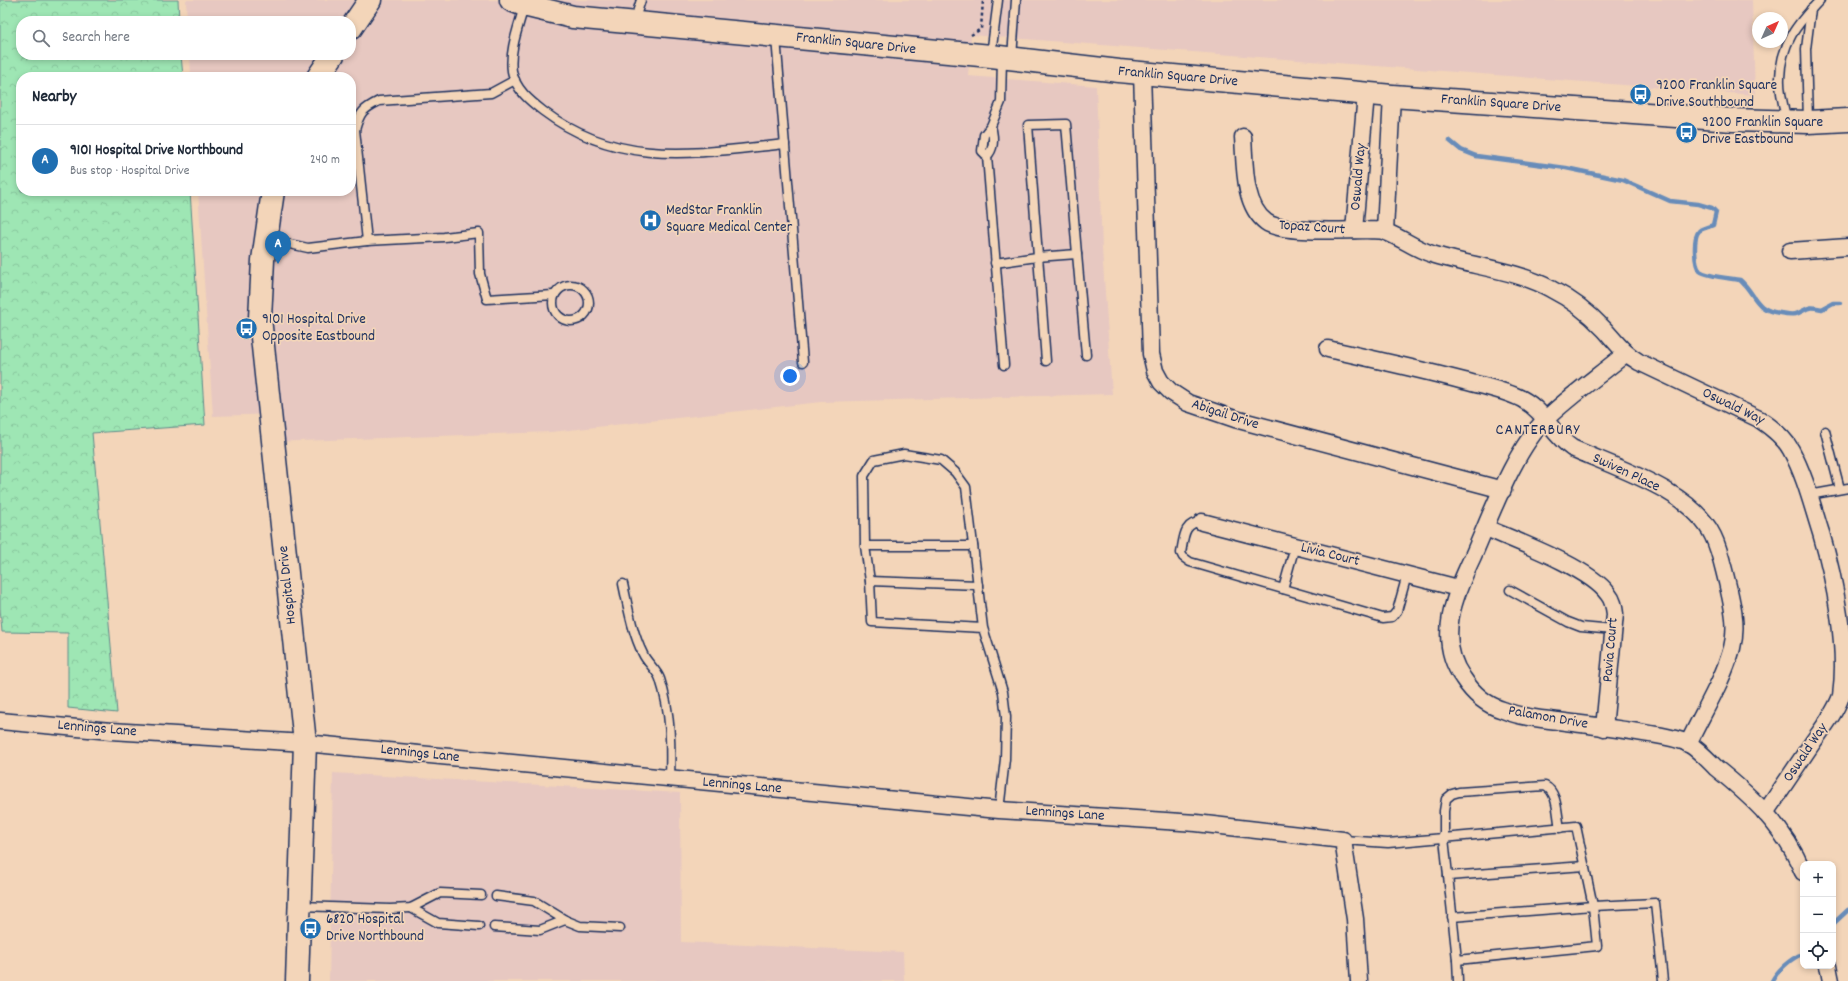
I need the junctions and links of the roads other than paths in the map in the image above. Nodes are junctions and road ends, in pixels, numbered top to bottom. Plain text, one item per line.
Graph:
1 (370, 0) edge
2 (642, 0) edge
3 (998, 0) edge
4 (1016, 0) edge
5 (1820, 0) edge
6 (518, 2) edge
7 (1812, 9) junction
8 (356, 21) edge
9 (634, 22) junction
10 (776, 36) junction
11 (1002, 58) junction
12 (330, 60) edge
13 (321, 72) edge
14 (1142, 73) junction
15 (515, 80) junction
16 (1366, 94) junction
17 (1392, 96) junction
18 (1848, 120) edge
19 (1797, 122) junction
20 (356, 126) edge
21 (1243, 137) dead end
22 (356, 139) edge
23 (785, 144) junction
24 (272, 196) edge
25 (1354, 230) junction
26 (1385, 231) junction
27 (266, 239) junction
28 (367, 241) junction
29 (1848, 247) edge
30 (1790, 251) dead end
31 (1077, 254) junction
32 (1037, 257) junction
33 (995, 263) junction
34 (554, 295) junction
35 (1328, 348) dead end
36 (1625, 354) junction
37 (1086, 355) dead end
38 (803, 362) dead end
39 (1046, 362) dead end
40 (1004, 365) dead end
41 (1546, 419) junction
42 (1825, 431) dead end
43 (1844, 488) edge
44 (1503, 490) junction
45 (1809, 495) junction
46 (1202, 522) joint
47 (1486, 528) junction
48 (865, 546) junction
49 (973, 546) junction
50 (1295, 546) junction
51 (1407, 575) junction
52 (870, 581) junction
53 (623, 584) dead end
54 (978, 584) junction
55 (1458, 588) junction
56 (1283, 589) junction
57 (1510, 590) dead end
58 (983, 628) junction
59 (1613, 630) junction
60 (0, 721) edge
61 (1604, 728) junction
62 (305, 743) junction
63 (1688, 744) junction
64 (670, 779) junction
65 (1000, 810) junction
66 (1765, 813) junction
67 (1560, 828) junction
68 (1444, 838) junction
69 (1343, 840) junction
70 (1585, 866) junction
71 (1800, 866) edge
72 (1448, 876) junction
73 (481, 896) dead end
74 (496, 896) dead end
75 (300, 906) junction
76 (1593, 906) junction
77 (411, 908) junction
78 (1452, 917) junction
79 (565, 920) junction
80 (478, 926) dead end
81 (494, 927) dead end
82 (620, 928) dead end
83 (1456, 960) junction
84 (1829, 969) edge
85 (297, 981) edge
86 (1359, 981) edge
87 (1458, 981) edge
88 (1663, 981) edge
89 (1832, 981) edge

1 - 8 street
2 - 9 lane
3 - 11 lane
4 - 11 lane
5 - 7 lane
6 - 9 street, Franklin Square Drive
6 - 15 lane
7 - 19 lane
7 - 19 lane
9 - 10 street, Franklin Square Drive
10 - 11 street, Franklin Square Drive
10 - 23 lane
11 - 14 street, Franklin Square Drive
11 - 33 lane
12 - 13 street
14 - 16 street, Franklin Square Drive
14 - 44 street, Abigail Drive
15 - 20 lane
15 - 23 lane
16 - 17 street, Franklin Square Drive
16 - 25 street, Oswald Way
17 - 19 street, Franklin Square Drive
17 - 26 street, Oswald Way
18 - 19 street, Franklin Square Drive
21 - 25 street, Topaz Court
22 - 28 lane
23 - 38 lane
24 - 27 street, Hospital Drive
25 - 26 street, Oswald Way
26 - 36 street, Oswald Way
27 - 28 lane
27 - 62 street, Hospital Drive
28 - 34 lane
29 - 30 street
31 - 32 lane
31 - 32 lane
31 - 37 lane
32 - 33 lane
32 - 39 lane
33 - 40 lane
34 - 34 lane
35 - 41 street, Swiven Place
36 - 41 street, Palamon Drive
36 - 45 street, Oswald Way
41 - 44 street, Palamon Drive
41 - 63 street, Swiven Place
42 - 43 lane
43 - 45 lane
44 - 47 street, Palamon Drive
45 - 66 street, Oswald Way
46 - 50 street, Livia Court
46 - 56 lane
47 - 55 street, Palamon Drive
47 - 59 street, Pavia Court
48 - 49 lane
48 - 49 lane
48 - 52 lane
49 - 54 lane
50 - 51 street, Livia Court
50 - 56 lane
51 - 55 street, Livia Court
51 - 56 lane
52 - 54 lane
52 - 58 lane
53 - 64 lane
54 - 58 lane
55 - 61 street, Palamon Drive
57 - 59 lane
58 - 65 lane
59 - 61 street, Pavia Court
60 - 62 street, Lennings Lane
61 - 63 street, Palamon Drive
62 - 64 street, Lennings Lane
62 - 75 street, Hospital Drive
63 - 66 street, Palamon Drive
64 - 65 street, Lennings Lane
65 - 69 street, Lennings Lane
66 - 71 street, Palamon Drive
67 - 68 lane
67 - 68 lane
67 - 70 lane
68 - 69 lane
68 - 72 lane
69 - 86 street
70 - 72 lane
70 - 76 lane
72 - 78 lane
73 - 77 lane
74 - 79 lane
75 - 77 lane
75 - 85 street, Hospital Drive
76 - 78 lane
76 - 83 lane
76 - 88 lane
77 - 80 lane
78 - 83 lane
79 - 81 lane
79 - 82 lane
83 - 87 lane
84 - 89 street

